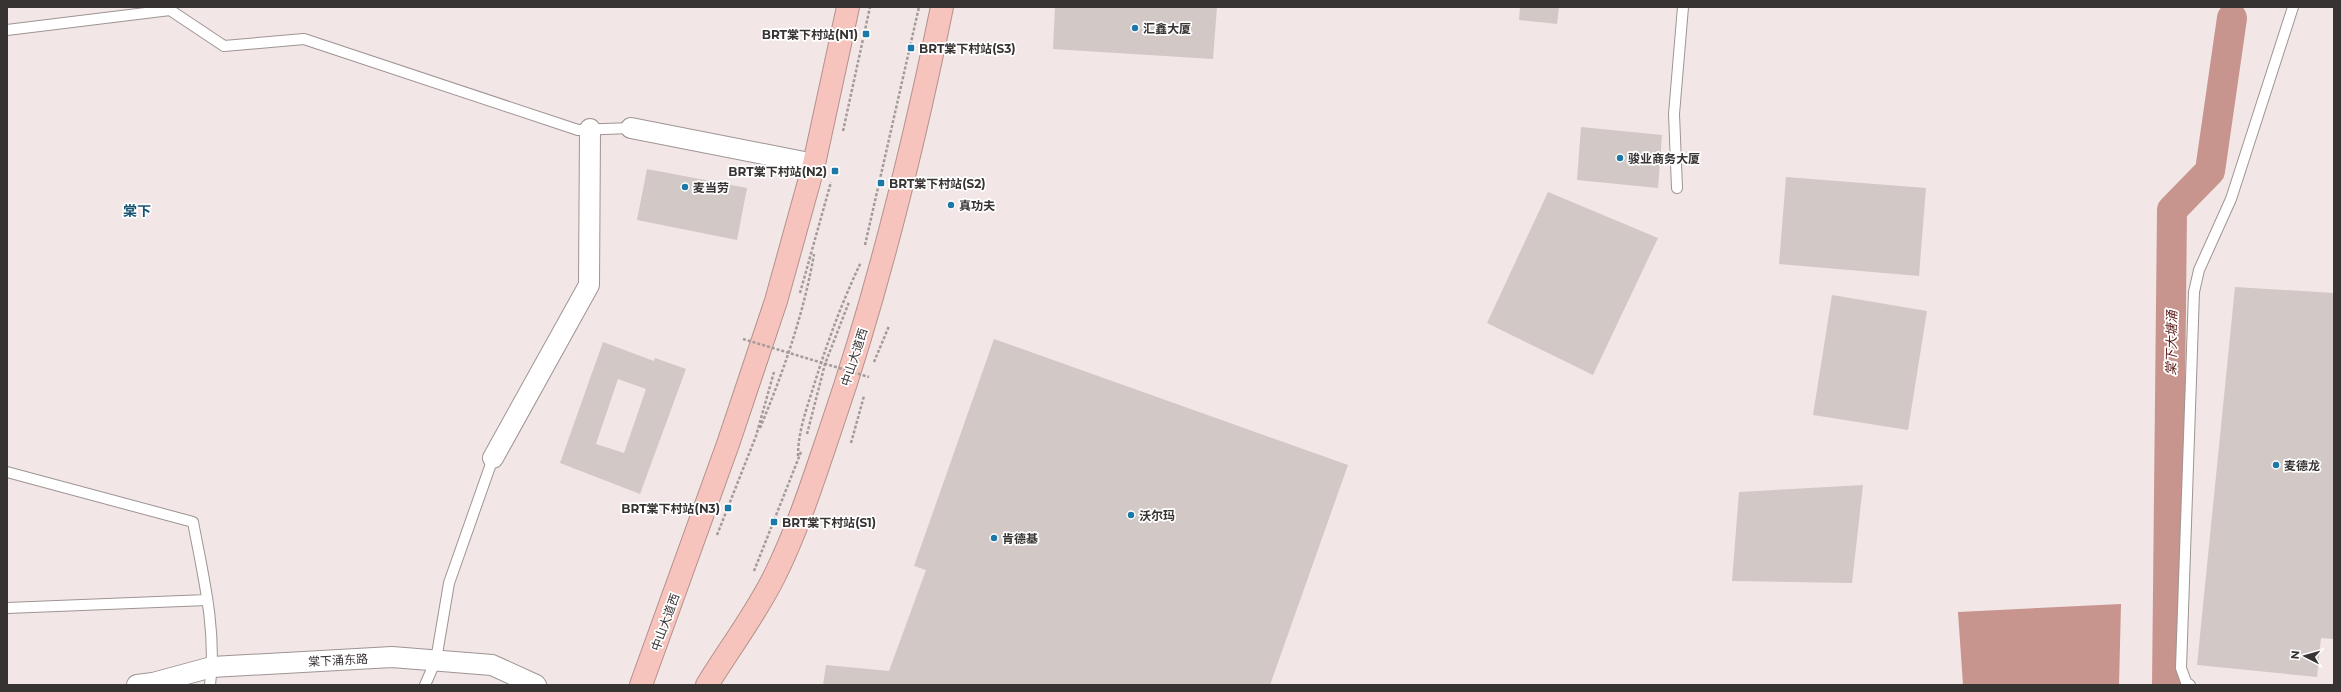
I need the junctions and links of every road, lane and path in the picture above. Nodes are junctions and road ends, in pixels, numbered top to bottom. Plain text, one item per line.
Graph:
1 (848, 7) edge
2 (919, 7) edge
3 (942, 7) edge
4 (1683, 7) edge
5 (2293, 7) edge
6 (7, 30) edge
7 (631, 128) joint
8 (590, 129) junction
9 (814, 164) junction
10 (1677, 188) dead end
11 (816, 242) dead end
12 (864, 247) dead end
13 (863, 254) dead end
14 (861, 261) junction
15 (889, 326) dead end
16 (743, 339) dead end
17 (781, 350) junction
18 (778, 358) dead end
19 (825, 364) junction
20 (776, 365) dead end
21 (869, 377) junction
22 (867, 384) dead end
23 (865, 391) dead end
24 (756, 436) junction
25 (805, 440) dead end
26 (851, 444) dead end
27 (803, 446) dead end
28 (493, 458) joint
29 (798, 458) junction
30 (7, 472) edge
31 (715, 542) dead end
32 (754, 571) dead end
33 (208, 600) junction
34 (7, 608) edge
35 (436, 660) junction
36 (211, 676) edge
37 (137, 685) edge
38 (425, 685) edge
39 (536, 685) edge
40 (641, 685) edge
41 (707, 685) edge
42 (2190, 685) edge

1 - 9 highway, 中山大道西
2 - 12 path
3 - 41 highway, 中山大道西
4 - 10 lane
5 - 42 lane
6 - 8 lane
7 - 8 lane
7 - 9 street
8 - 28 street
9 - 40 highway, 中山大道西
11 - 24 path
13 - 14 path
14 - 19 path
14 - 29 path
15 - 21 path
16 - 17 path, bridge
17 - 18 path
17 - 19 path, bridge
19 - 21 path, bridge
19 - 25 path
20 - 24 path
21 - 22 path
23 - 26 path
24 - 31 path
27 - 29 path
28 - 35 lane
29 - 32 path
30 - 33 lane
33 - 34 lane
33 - 36 lane
35 - 36 street, 棠下涌东路
35 - 38 lane
35 - 39 street, 棠下涌东路
36 - 37 street, 棠下涌东路

